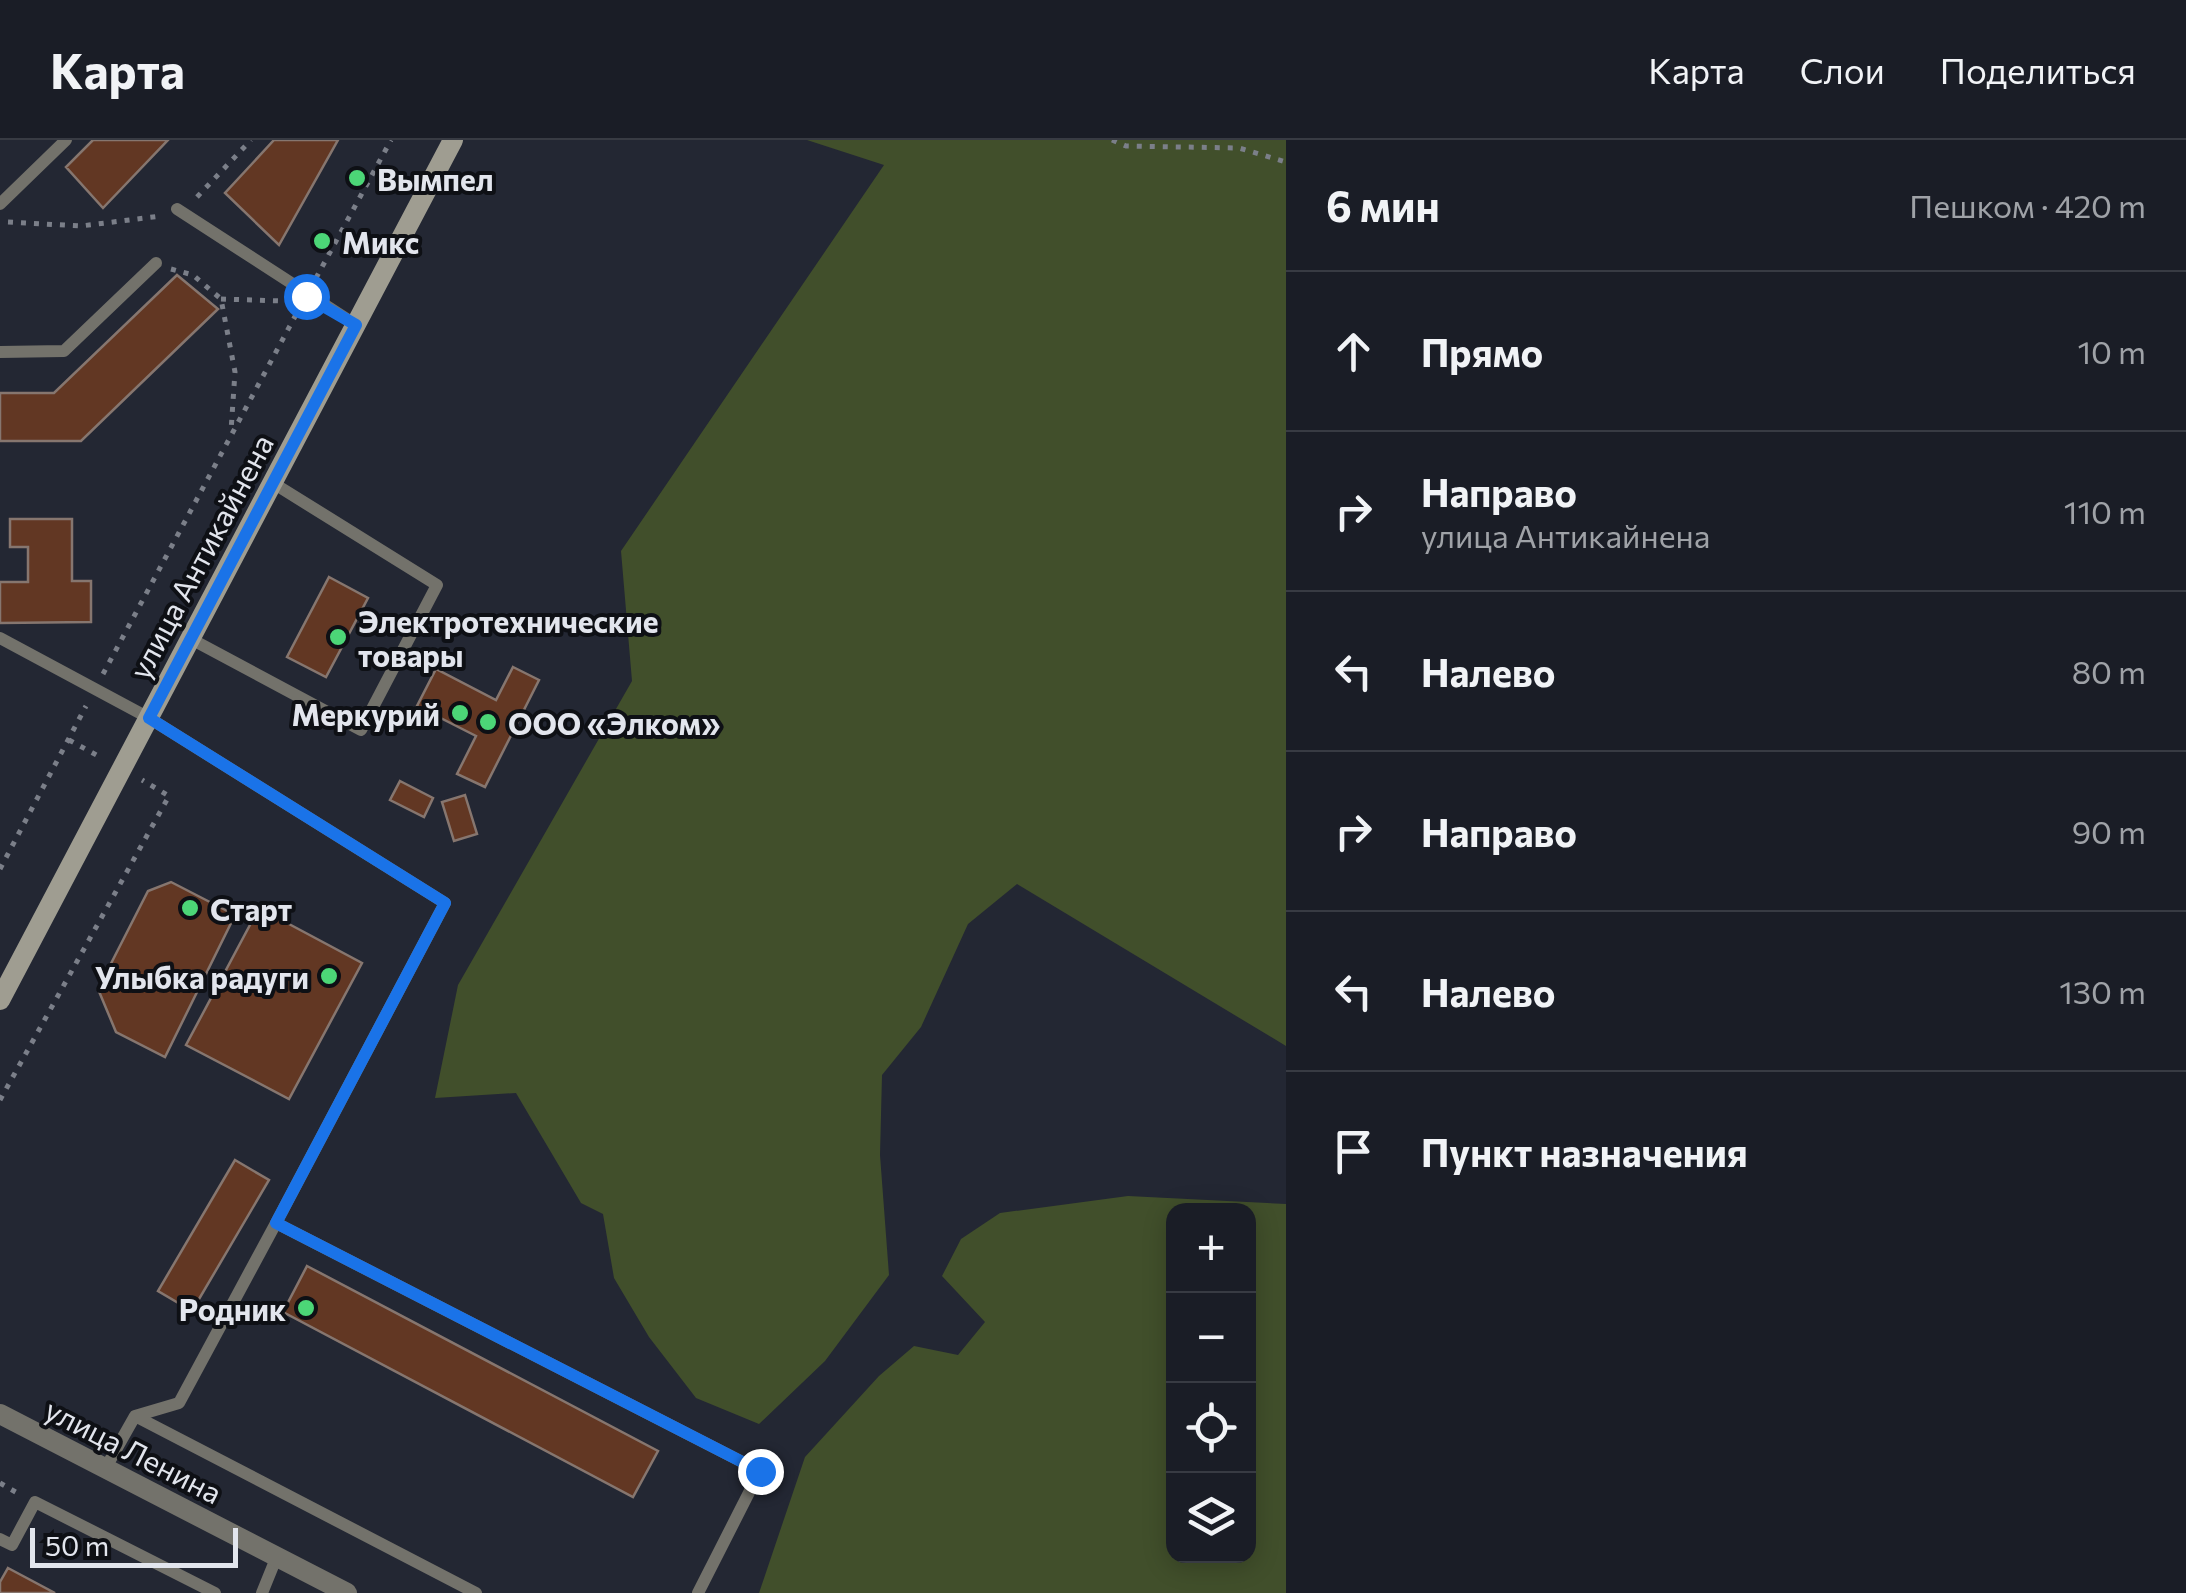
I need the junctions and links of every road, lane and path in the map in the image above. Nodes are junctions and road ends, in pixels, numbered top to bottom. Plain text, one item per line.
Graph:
1 (66, 140) edge
2 (251, 140) edge
3 (392, 140) edge
4 (453, 140) edge
5 (1112, 140) edge
6 (1286, 162) edge
7 (0, 204) edge
8 (177, 209) junction
9 (0, 222) edge
10 (162, 266) joint
11 (306, 296) junction
12 (221, 299) junction
13 (356, 325) junction
14 (0, 352) edge
15 (230, 434) junction
16 (273, 483) junction
17 (0, 638) edge
18 (190, 639) junction
19 (95, 689) junction
20 (149, 718) junction
21 (170, 796) dead end
22 (0, 868) edge
23 (0, 1000) edge
24 (0, 1100) edge
25 (276, 1223) junction
26 (0, 1414) edge
27 (135, 1416) junction
28 (106, 1469) junction
29 (0, 1539) edge
30 (277, 1556) junction
31 (215, 1593) edge
32 (262, 1593) edge
33 (347, 1593) edge
34 (476, 1593) edge
35 (698, 1593) edge

1 - 7 lane
2 - 8 path
3 - 11 path
4 - 13 main road, улица Антикайнена
5 - 6 path
8 - 9 path
8 - 11 lane
10 - 12 path
10 - 14 lane
11 - 13 lane
12 - 15 path
12 - 15 path
13 - 16 main road, улица Антикайнена
15 - 19 path
16 - 18 main road, улица Антикайнена
16 - 18 lane
17 - 19 lane
18 - 20 main road, улица Антикайнена
19 - 20 lane
19 - 22 path
20 - 23 main road, улица Антикайнена
20 - 25 lane
21 - 24 path
25 - 27 lane
25 - 35 lane
26 - 28 street, улица Ленина
27 - 28 lane
27 - 34 lane
28 - 30 street, улица Ленина
29 - 31 lane
30 - 32 lane
30 - 33 street, улица Ленина

